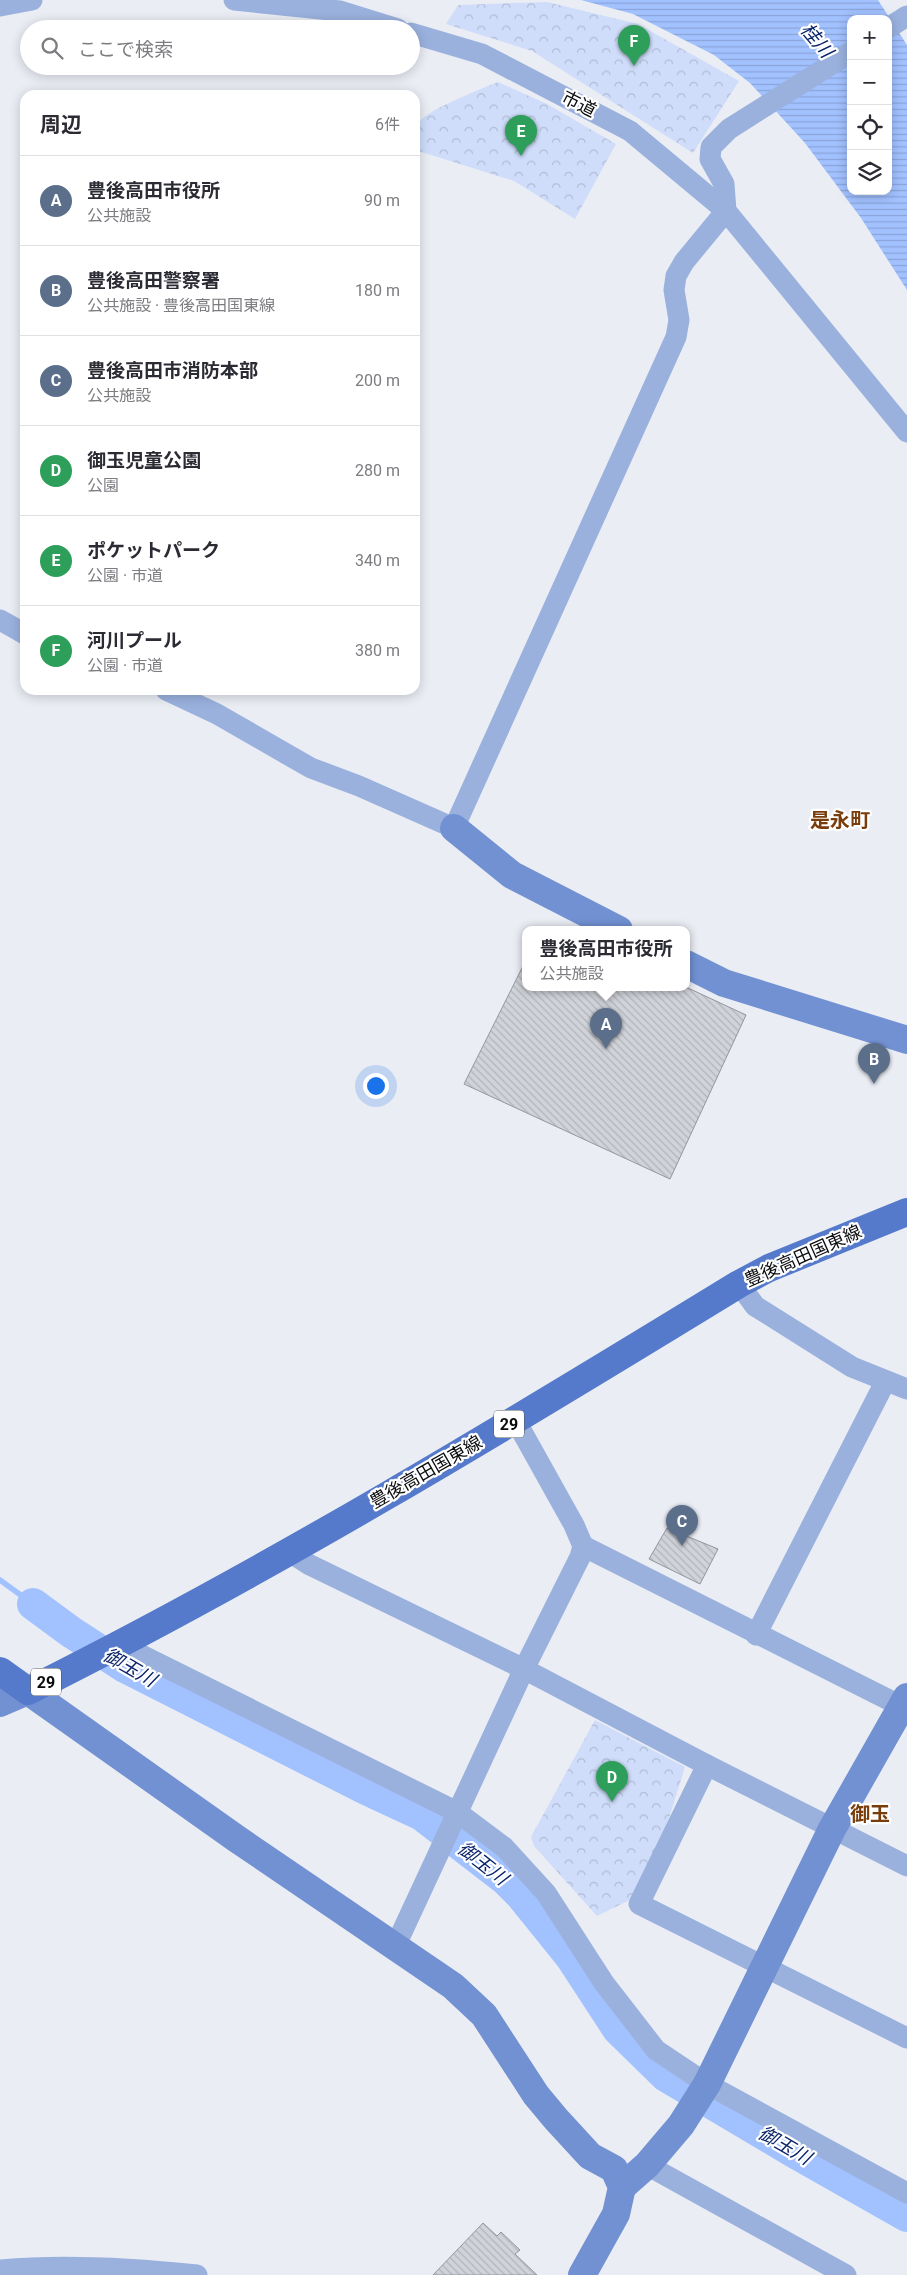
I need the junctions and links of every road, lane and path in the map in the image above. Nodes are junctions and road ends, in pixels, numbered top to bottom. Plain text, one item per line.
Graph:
1 (32, 0) edge
2 (234, 0) edge
3 (0, 6) edge
4 (907, 16) edge
5 (369, 20) edge
6 (892, 25) edge
7 (420, 36) edge
8 (847, 55) edge
9 (726, 211) junction
10 (907, 432) edge
11 (0, 620) edge
12 (20, 631) edge
13 (177, 695) edge
14 (454, 828) junction
15 (611, 926) edge
16 (690, 966) edge
17 (907, 1040) edge
18 (907, 1212) edge
19 (739, 1284) junction
20 (885, 1382) junction
21 (907, 1389) edge
22 (516, 1421) junction
23 (583, 1546) junction
24 (288, 1551) junction
25 (756, 1635) junction
26 (110, 1649) junction
27 (524, 1669) junction
28 (0, 1671) edge
29 (28, 1691) junction
30 (0, 1703) edge
31 (905, 1704) edge
32 (707, 1765) junction
33 (458, 1812) junction
34 (832, 1829) junction
35 (907, 1866) edge
36 (395, 1947) junction
37 (765, 1968) junction
38 (907, 2038) edge
39 (707, 2084) junction
40 (647, 2165) junction
41 (622, 2187) junction
42 (907, 2193) edge
43 (0, 2270) edge
44 (197, 2275) edge
45 (582, 2275) edge
46 (846, 2275) edge

1 - 3 street
2 - 5 street
4 - 6 street
7 - 9 street, 市道
8 - 9 street
9 - 10 street, 市道
9 - 14 street
11 - 12 street
13 - 14 street
14 - 15 street
16 - 17 street
18 - 19 main road, 豊後高田国東線 / 29
19 - 20 street
19 - 22 main road, 豊後高田国東線 / 29
20 - 21 street
20 - 25 street
22 - 23 street
22 - 24 main road, 豊後高田国東線 / 29
23 - 25 street
23 - 27 street
24 - 26 main road, 豊後高田国東線 / 29
24 - 27 street
25 - 31 street
26 - 29 main road, 豊後高田国東線 / 29
26 - 33 street
27 - 32 street
27 - 33 street
28 - 29 main road, 29
29 - 30 street
29 - 36 street
31 - 34 street
32 - 34 street
32 - 37 street
33 - 36 street
33 - 39 street
34 - 35 street
34 - 37 street
36 - 41 street
37 - 38 street
37 - 39 street
39 - 40 street
39 - 42 street
40 - 41 street
40 - 46 street
41 - 45 street
43 - 44 street

